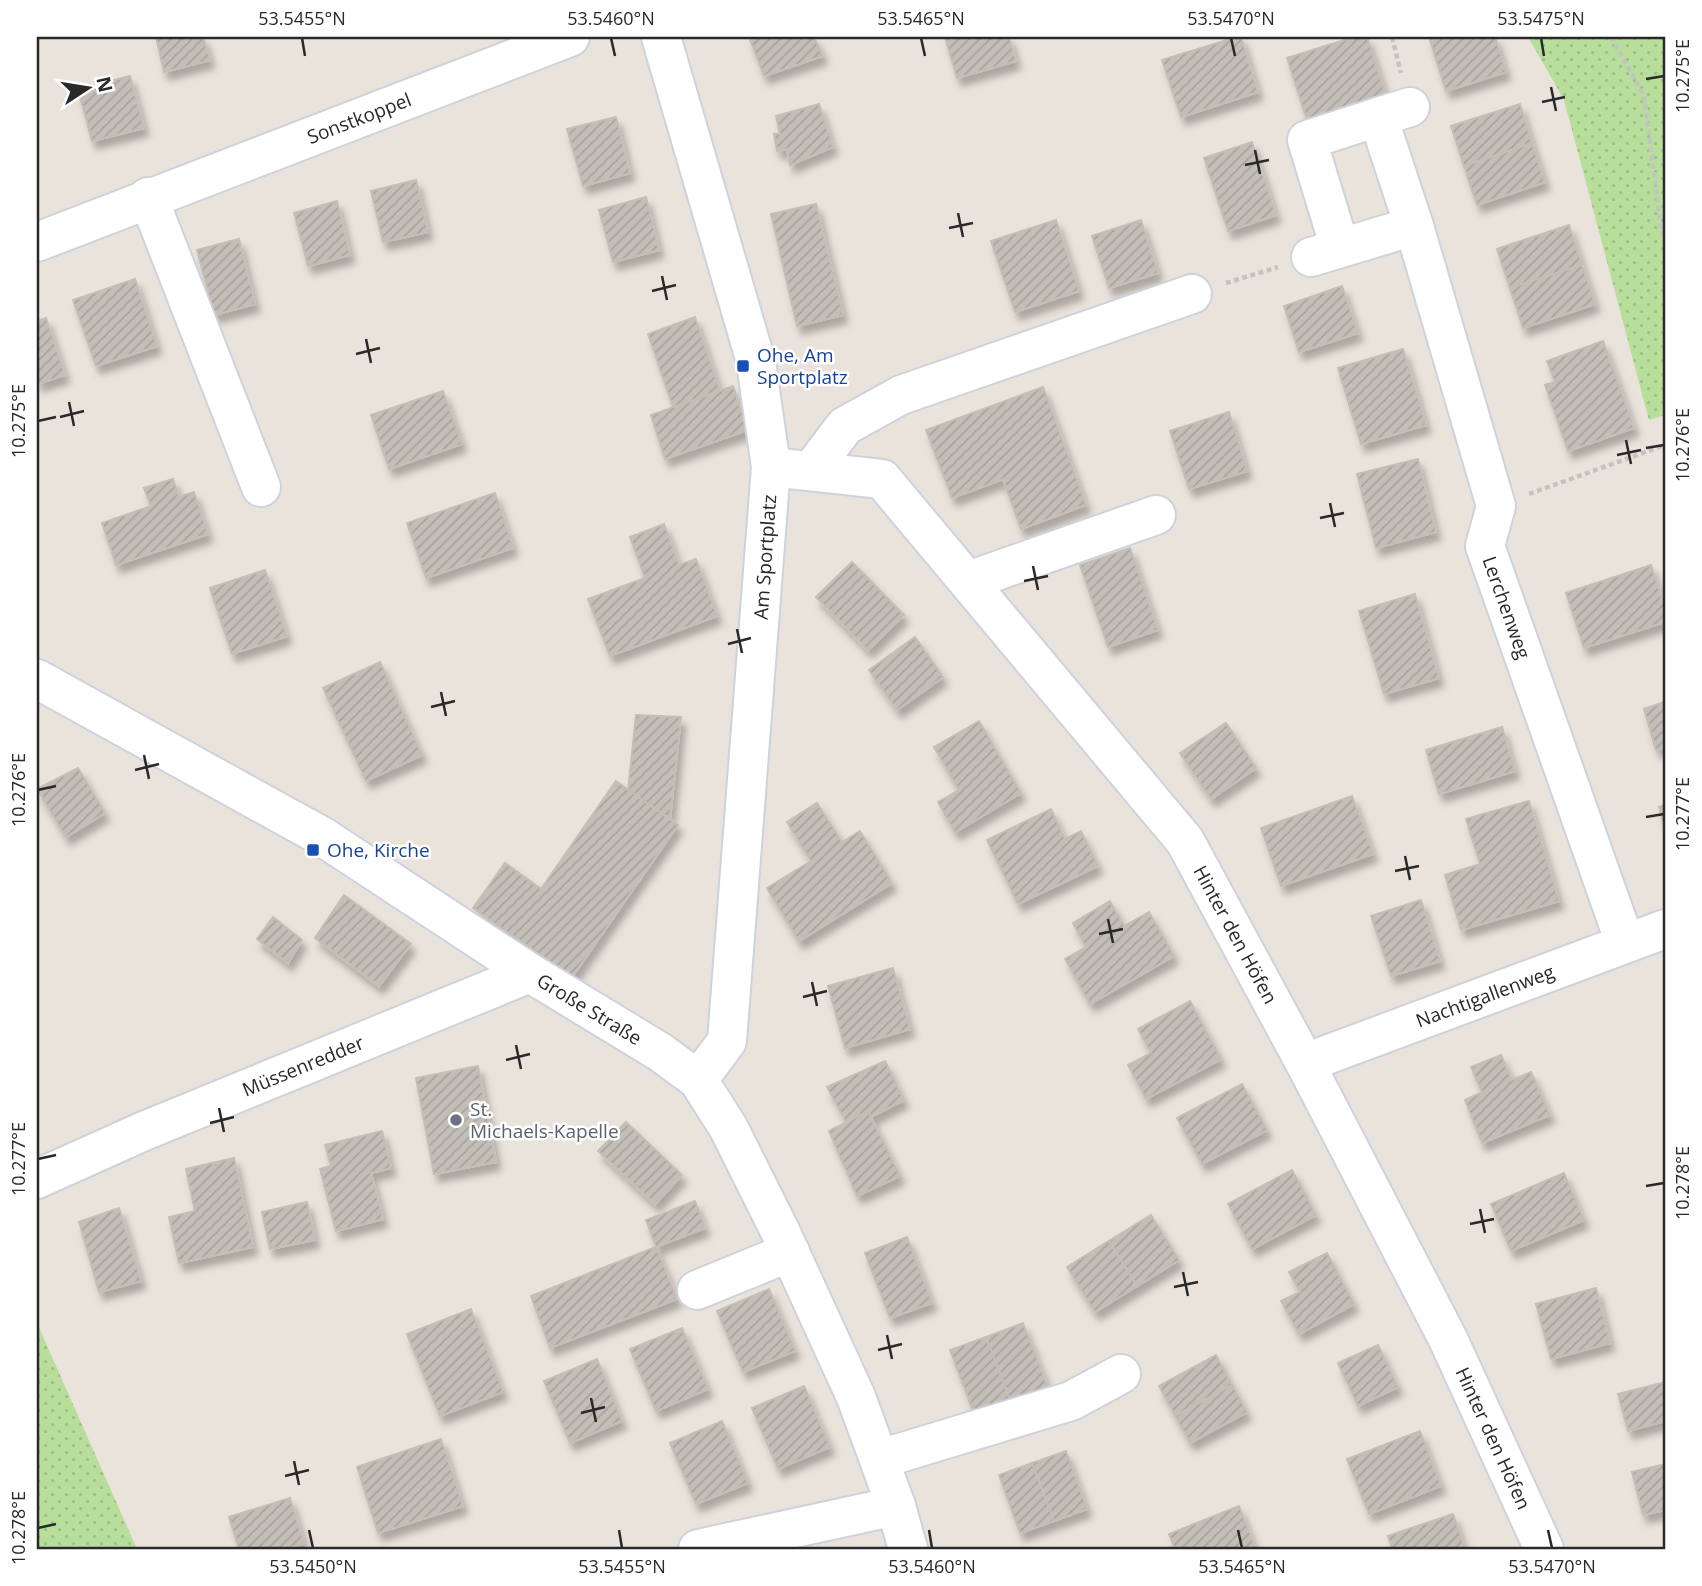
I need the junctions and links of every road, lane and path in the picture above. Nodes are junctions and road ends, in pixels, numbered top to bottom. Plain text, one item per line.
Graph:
1 (570, 37) edge
2 (661, 37) edge
3 (1611, 37) edge
4 (148, 197) junction
5 (1414, 226) junction
6 (1665, 240) edge
7 (37, 242) edge
8 (1326, 252) junction
9 (1192, 294) joint
10 (1665, 445) edge
11 (771, 467) junction
12 (811, 471) junction
13 (261, 487) dead end
14 (1496, 506) junction
15 (1156, 515) dead end
16 (968, 581) junction
17 (37, 678) edge
18 (1665, 929) edge
19 (1625, 943) junction
20 (530, 973) junction
21 (1306, 1063) junction
22 (698, 1080) junction
23 (37, 1179) edge
24 (790, 1252) junction
25 (696, 1290) dead end
26 (1121, 1374) dead end
27 (880, 1459) junction
28 (896, 1506) junction
29 (698, 1549) edge
30 (908, 1549) edge
31 (1544, 1549) edge

1 - 4 street, Sonstkoppel
2 - 11 street, Am Sportplatz
3 - 6 path
4 - 7 street, Sonstkoppel
4 - 13 street
5 - 8 street
5 - 8 street
5 - 14 street
8 - 9 path
9 - 12 street
10 - 14 path
11 - 12 street, Hinter den Höfen
11 - 22 street, Am Sportplatz
12 - 16 street, Hinter den Höfen
14 - 19 street, Lerchenweg
15 - 16 street
16 - 21 street, Hinter den Höfen
17 - 20 street, Große Straße
18 - 19 street, Nachtigallenweg
19 - 21 street, Nachtigallenweg
20 - 22 street, Große Straße
20 - 23 street, Müssenredder
21 - 31 street, Hinter den Höfen
22 - 24 street, Große Straße
24 - 25 street
24 - 27 street, Große Straße
26 - 27 street
27 - 28 street, Große Straße
28 - 29 street
28 - 30 street, Große Straße

